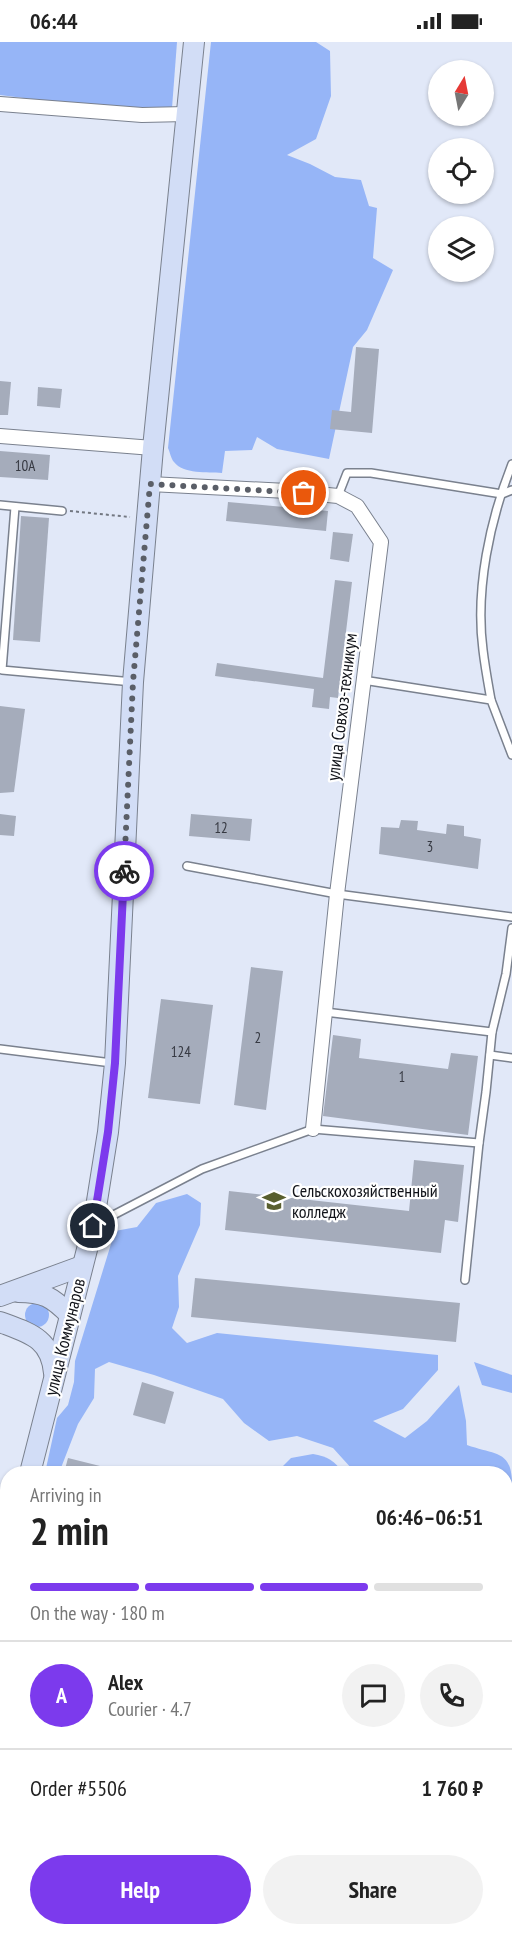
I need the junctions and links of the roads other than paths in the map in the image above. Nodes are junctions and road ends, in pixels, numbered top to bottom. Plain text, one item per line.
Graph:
1 (194, 42) edge
2 (0, 104) edge
3 (186, 114) junction
4 (0, 436) edge
5 (153, 447) junction
6 (512, 464) edge
7 (150, 484) junction
8 (512, 490) edge
9 (502, 494) junction
10 (338, 496) junction
11 (0, 505) edge
12 (15, 507) junction
13 (62, 511) road end
14 (363, 680) junction
15 (133, 682) junction
16 (491, 700) junction
17 (512, 755) edge
18 (187, 866) dead end
19 (337, 894) junction
20 (512, 917) edge
21 (512, 928) edge
22 (325, 1012) junction
23 (492, 1032) junction
24 (0, 1049) edge
25 (490, 1055) junction
26 (512, 1058) edge
27 (115, 1063) junction
28 (313, 1129) junction
29 (479, 1143) junction
30 (93, 1226) junction
31 (82, 1266) junction
32 (465, 1280) dead end
33 (5, 1294) edge
34 (68, 1321) junction
35 (0, 1322) edge
36 (32, 1334) junction
37 (54, 1378) junction
38 (32, 1466) edge

1 - 3 main road, улица Коммунаров
2 - 3 street
3 - 5 main road, улица Коммунаров
4 - 5 street
5 - 7 main road, улица Коммунаров
6 - 9 lane
7 - 10 street
7 - 15 main road, улица Коммунаров
8 - 9 lane
9 - 10 lane
9 - 16 lane
10 - 14 street, улица Совхоз-техникум
11 - 12 lane
12 - 13 lane
12 - 15 lane
14 - 16 lane
14 - 19 street, улица Совхоз-техникум
15 - 27 main road, улица Коммунаров
16 - 17 lane
18 - 19 lane
19 - 20 lane
19 - 22 street, улица Совхоз-техникум
21 - 23 lane
22 - 23 lane
22 - 28 street, улица Совхоз-техникум
23 - 25 lane
24 - 27 lane
25 - 26 lane
25 - 29 lane
27 - 30 main road, улица Коммунаров
28 - 29 lane
28 - 30 lane
29 - 32 lane
30 - 31 main road, улица Коммунаров
31 - 33 main road
31 - 34 main road, улица Коммунаров
33 - 34 main road
34 - 36 main road
34 - 37 main road, улица Коммунаров
35 - 36 main road
36 - 37 main road
37 - 38 main road, улица Коммунаров

